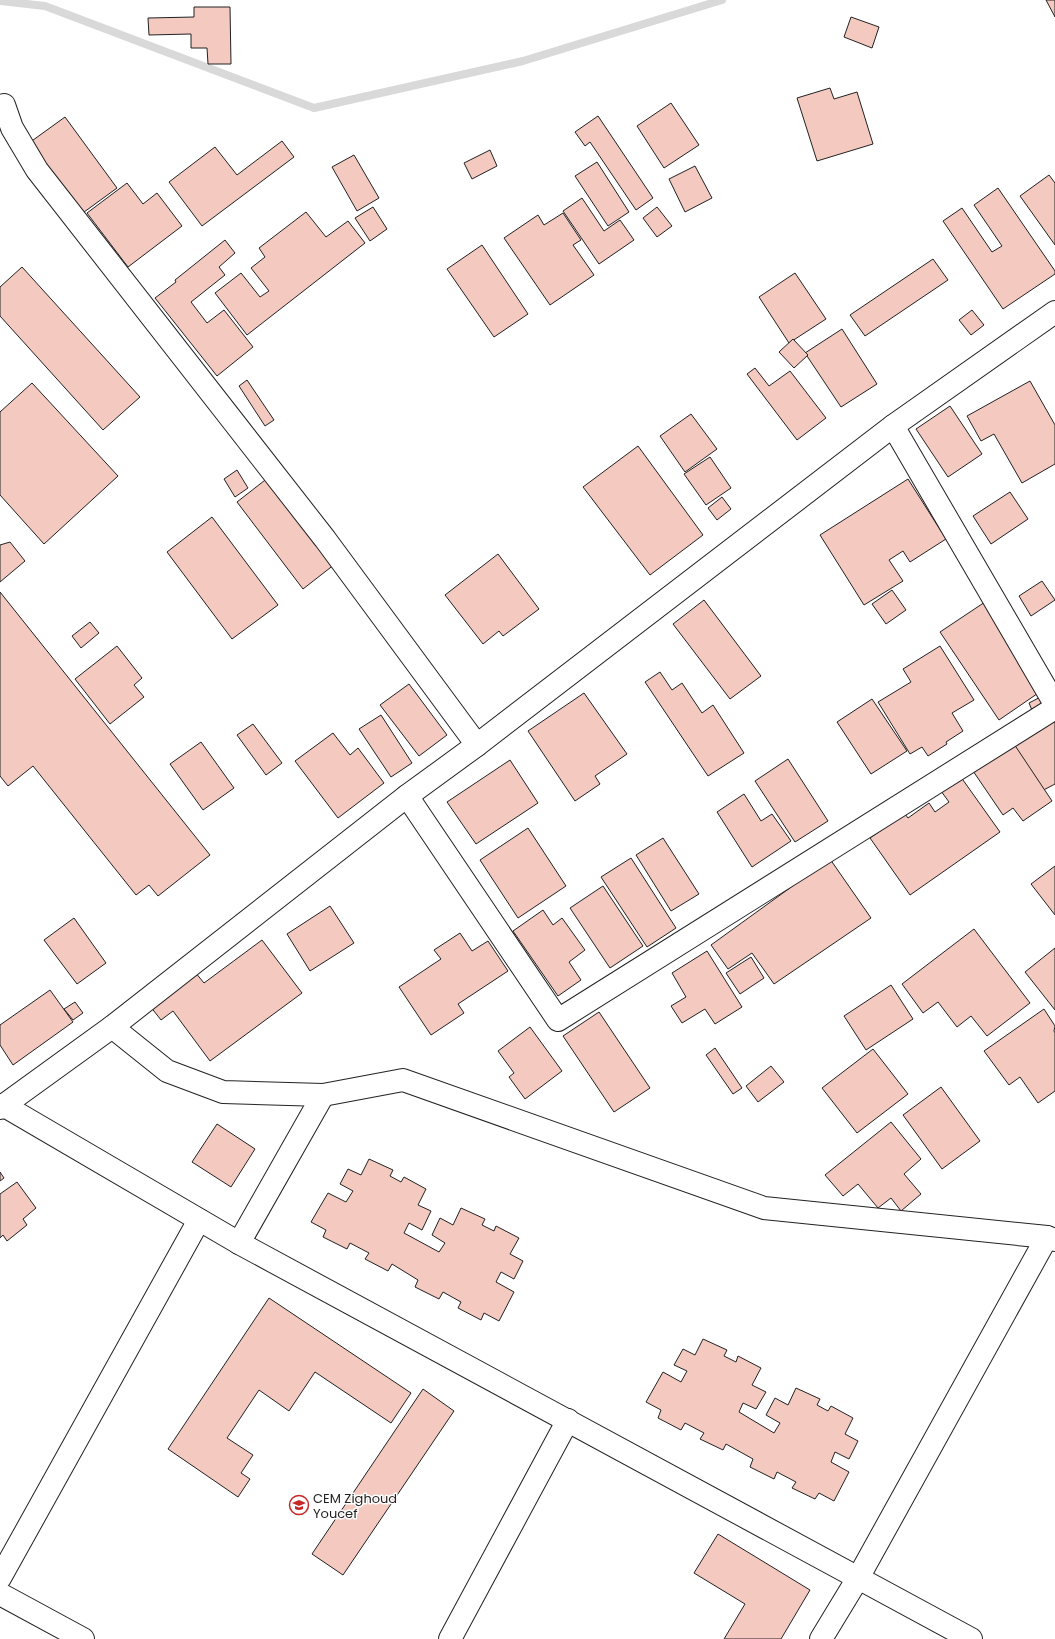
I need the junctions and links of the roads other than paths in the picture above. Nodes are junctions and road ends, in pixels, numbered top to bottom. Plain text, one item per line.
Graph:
1 (4, 105) dead end
2 (1055, 312) edge
3 (893, 426) junction
4 (1055, 704) edge
5 (1055, 708) edge
6 (477, 745) junction
7 (406, 796) junction
8 (112, 1027) junction
9 (323, 1095) junction
10 (1, 1106) edge
11 (199, 1220) junction
12 (1051, 1238) edge
13 (239, 1243) junction
14 (568, 1420) junction
15 (0, 1578) edge
16 (858, 1578) junction
17 (0, 1594) edge
18 (83, 1639) edge
19 (450, 1639) edge
20 (821, 1639) edge
21 (971, 1639) edge

1 - 6 street
2 - 3 street
3 - 4 street
3 - 6 street
5 - 7 street
6 - 7 street
7 - 8 street
8 - 9 street
8 - 10 street
9 - 12 street
9 - 13 street
10 - 11 street
11 - 13 street
11 - 15 street
12 - 16 street
13 - 14 street
14 - 16 street
14 - 19 street
16 - 20 street
16 - 21 street
17 - 18 street

